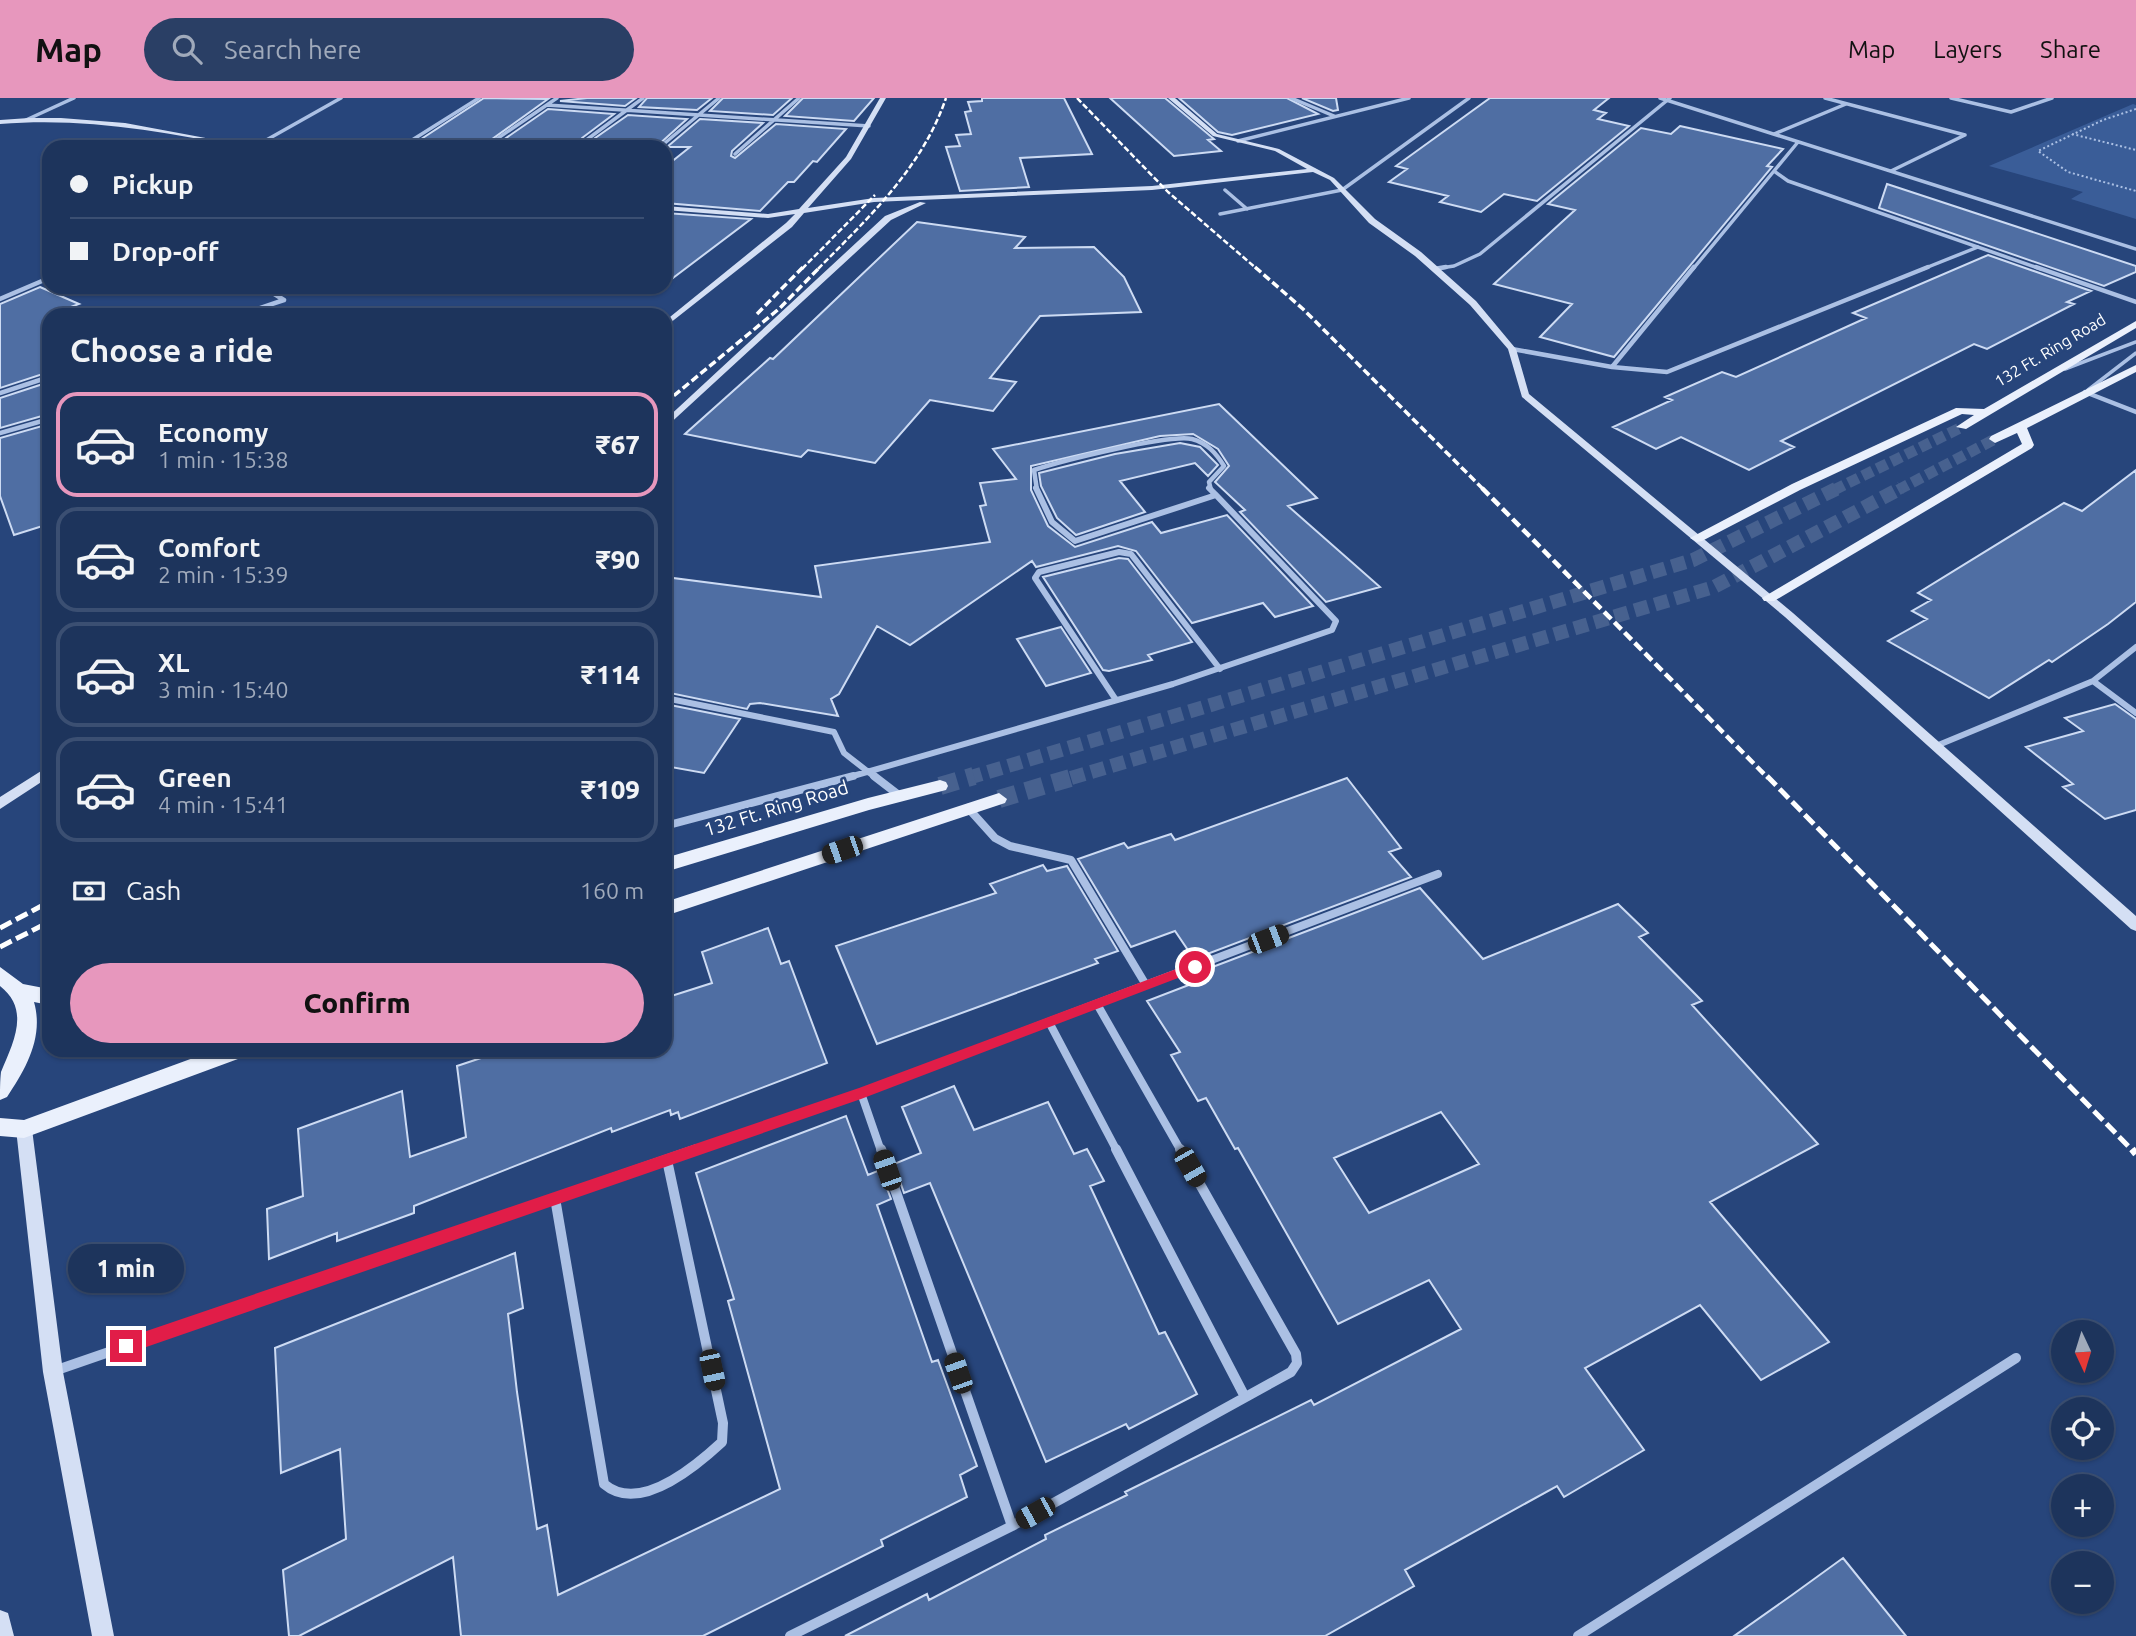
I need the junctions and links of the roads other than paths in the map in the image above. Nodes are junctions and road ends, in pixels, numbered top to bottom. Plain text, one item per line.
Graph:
1 (74, 98) edge
2 (341, 98) edge
3 (479, 98) edge
4 (556, 98) edge
5 (643, 98) edge
6 (719, 98) edge
7 (799, 98) edge
8 (883, 98) edge
9 (1171, 98) edge
10 (1291, 98) edge
11 (1408, 98) edge
12 (1469, 98) edge
13 (1660, 98) edge
14 (1825, 98) edge
15 (1951, 98) edge
16 (2052, 98) edge
17 (1670, 99) edge
18 (1846, 104) junction
19 (547, 105) junction
20 (628, 110) junction
21 (699, 114) junction
22 (1335, 117) junction
23 (26, 120) junction
24 (777, 120) junction
25 (0, 122) edge
26 (869, 126) junction
27 (1774, 135) junction
28 (211, 140) edge
29 (265, 140) edge
30 (412, 140) edge
31 (495, 140) edge
32 (585, 140) edge
33 (668, 140) edge
34 (1238, 141) junction
35 (1797, 142) junction
36 (735, 154) dead end
37 (1312, 170) junction
38 (1774, 171) junction
39 (1890, 171) junction
40 (1226, 190) dead end
41 (1342, 190) junction
42 (936, 198) junction
43 (672, 209) edge
44 (1247, 209) junction
45 (798, 213) junction
46 (1220, 214) dead end
47 (1978, 247) junction
48 (2136, 248) edge
49 (1434, 269) junction
50 (42, 281) edge
51 (275, 294) edge
52 (0, 299) edge
53 (2136, 302) edge
54 (260, 308) edge
55 (672, 319) edge
56 (2136, 324) edge
57 (2136, 342) edge
58 (1512, 349) junction
59 (2136, 353) edge
60 (1612, 367) junction
61 (2136, 368) edge
62 (2042, 378) junction
63 (42, 379) edge
64 (2085, 392) junction
65 (0, 393) edge
66 (2136, 412) edge
67 (1986, 413) junction
68 (672, 419) edge
69 (42, 421) edge
70 (2020, 426) junction
71 (1962, 427) tunnel mouth
72 (0, 433) edge
73 (1995, 439) tunnel mouth
74 (1216, 495) junction
75 (1697, 538) junction
76 (1769, 598) junction
77 (2136, 647) edge
78 (1220, 668) junction
79 (2093, 681) junction
80 (672, 699) edge
81 (1116, 700) junction
82 (2136, 713) edge
83 (1936, 746) junction
84 (871, 771) junction
85 (42, 776) edge
86 (940, 786) tunnel mouth
87 (900, 796) junction
88 (999, 799) tunnel mouth
89 (0, 804) edge
90 (968, 808) junction
91 (672, 824) edge
92 (672, 863) edge
93 (1438, 874) dead end
94 (672, 907) edge
95 (2136, 925) edge
96 (0, 975) edge
97 (1146, 985) junction
98 (20, 990) junction
99 (42, 995) edge
100 (1097, 1004) junction
101 (1049, 1021) junction
102 (220, 1057) edge
103 (0, 1091) edge
104 (861, 1093) junction
105 (0, 1127) edge
106 (24, 1129) junction
107 (667, 1160) junction
108 (555, 1198) junction
109 (2016, 1358) dead end
110 (52, 1372) junction
111 (1245, 1397) junction
112 (1012, 1526) junction
113 (0, 1621) edge
114 (3, 1636) edge
115 (103, 1636) edge
116 (790, 1636) edge
117 (1578, 1636) edge

1 - 23 street
2 - 29 street
3 - 30 street
4 - 19 street
5 - 20 street
6 - 21 street
7 - 24 street
8 - 26 street
9 - 34 street
10 - 22 street
11 - 22 street
12 - 41 street
13 - 17 street
14 - 18 street
15 - 16 street
17 - 27 street
17 - 49 street
18 - 27 street
18 - 39 street
19 - 20 street
19 - 31 street
20 - 21 street
20 - 32 street
21 - 24 street
21 - 33 street
22 - 34 street
23 - 25 street
23 - 28 street
24 - 26 street
24 - 36 street
26 - 45 street
27 - 35 street
34 - 37 street
35 - 38 street
35 - 39 street
37 - 41 street
37 - 42 street
38 - 47 street
38 - 60 street
39 - 48 street
40 - 44 street
41 - 44 street
41 - 49 street
42 - 45 street
42 - 68 street
43 - 45 street
44 - 46 street
45 - 55 street
47 - 53 street
47 - 60 street
49 - 58 street
50 - 52 street
51 - 54 street
56 - 62 main road, 132 Ft. Ring Road
57 - 62 lane
58 - 60 street
58 - 75 street
59 - 64 lane
61 - 64 main road
62 - 67 main road, 132 Ft. Ring Road
63 - 65 street
64 - 66 street
64 - 70 main road
67 - 71 main road, 132 Ft. Ring Road
67 - 75 main road
69 - 72 street
70 - 73 main road
70 - 76 main road
74 - 74 street
74 - 78 street
75 - 76 street
76 - 83 street
77 - 79 street
78 - 81 street
78 - 81 street
79 - 82 street
79 - 83 street
80 - 84 street
81 - 84 street
83 - 95 street
84 - 87 street
84 - 91 street
85 - 89 street
86 - 87 main road, 132 Ft. Ring Road
87 - 92 main road, 132 Ft. Ring Road
88 - 90 main road
90 - 94 main road
90 - 97 street
93 - 97 street
96 - 98 main road
97 - 100 street
98 - 99 main road
98 - 103 main road
100 - 101 street
100 - 111 street
101 - 104 street
101 - 111 street
102 - 106 main road
104 - 107 street
104 - 112 street
105 - 106 main road
106 - 110 street
107 - 108 street
107 - 108 street
108 - 110 street
109 - 117 street
110 - 115 street
111 - 112 street
112 - 116 street
113 - 114 street

